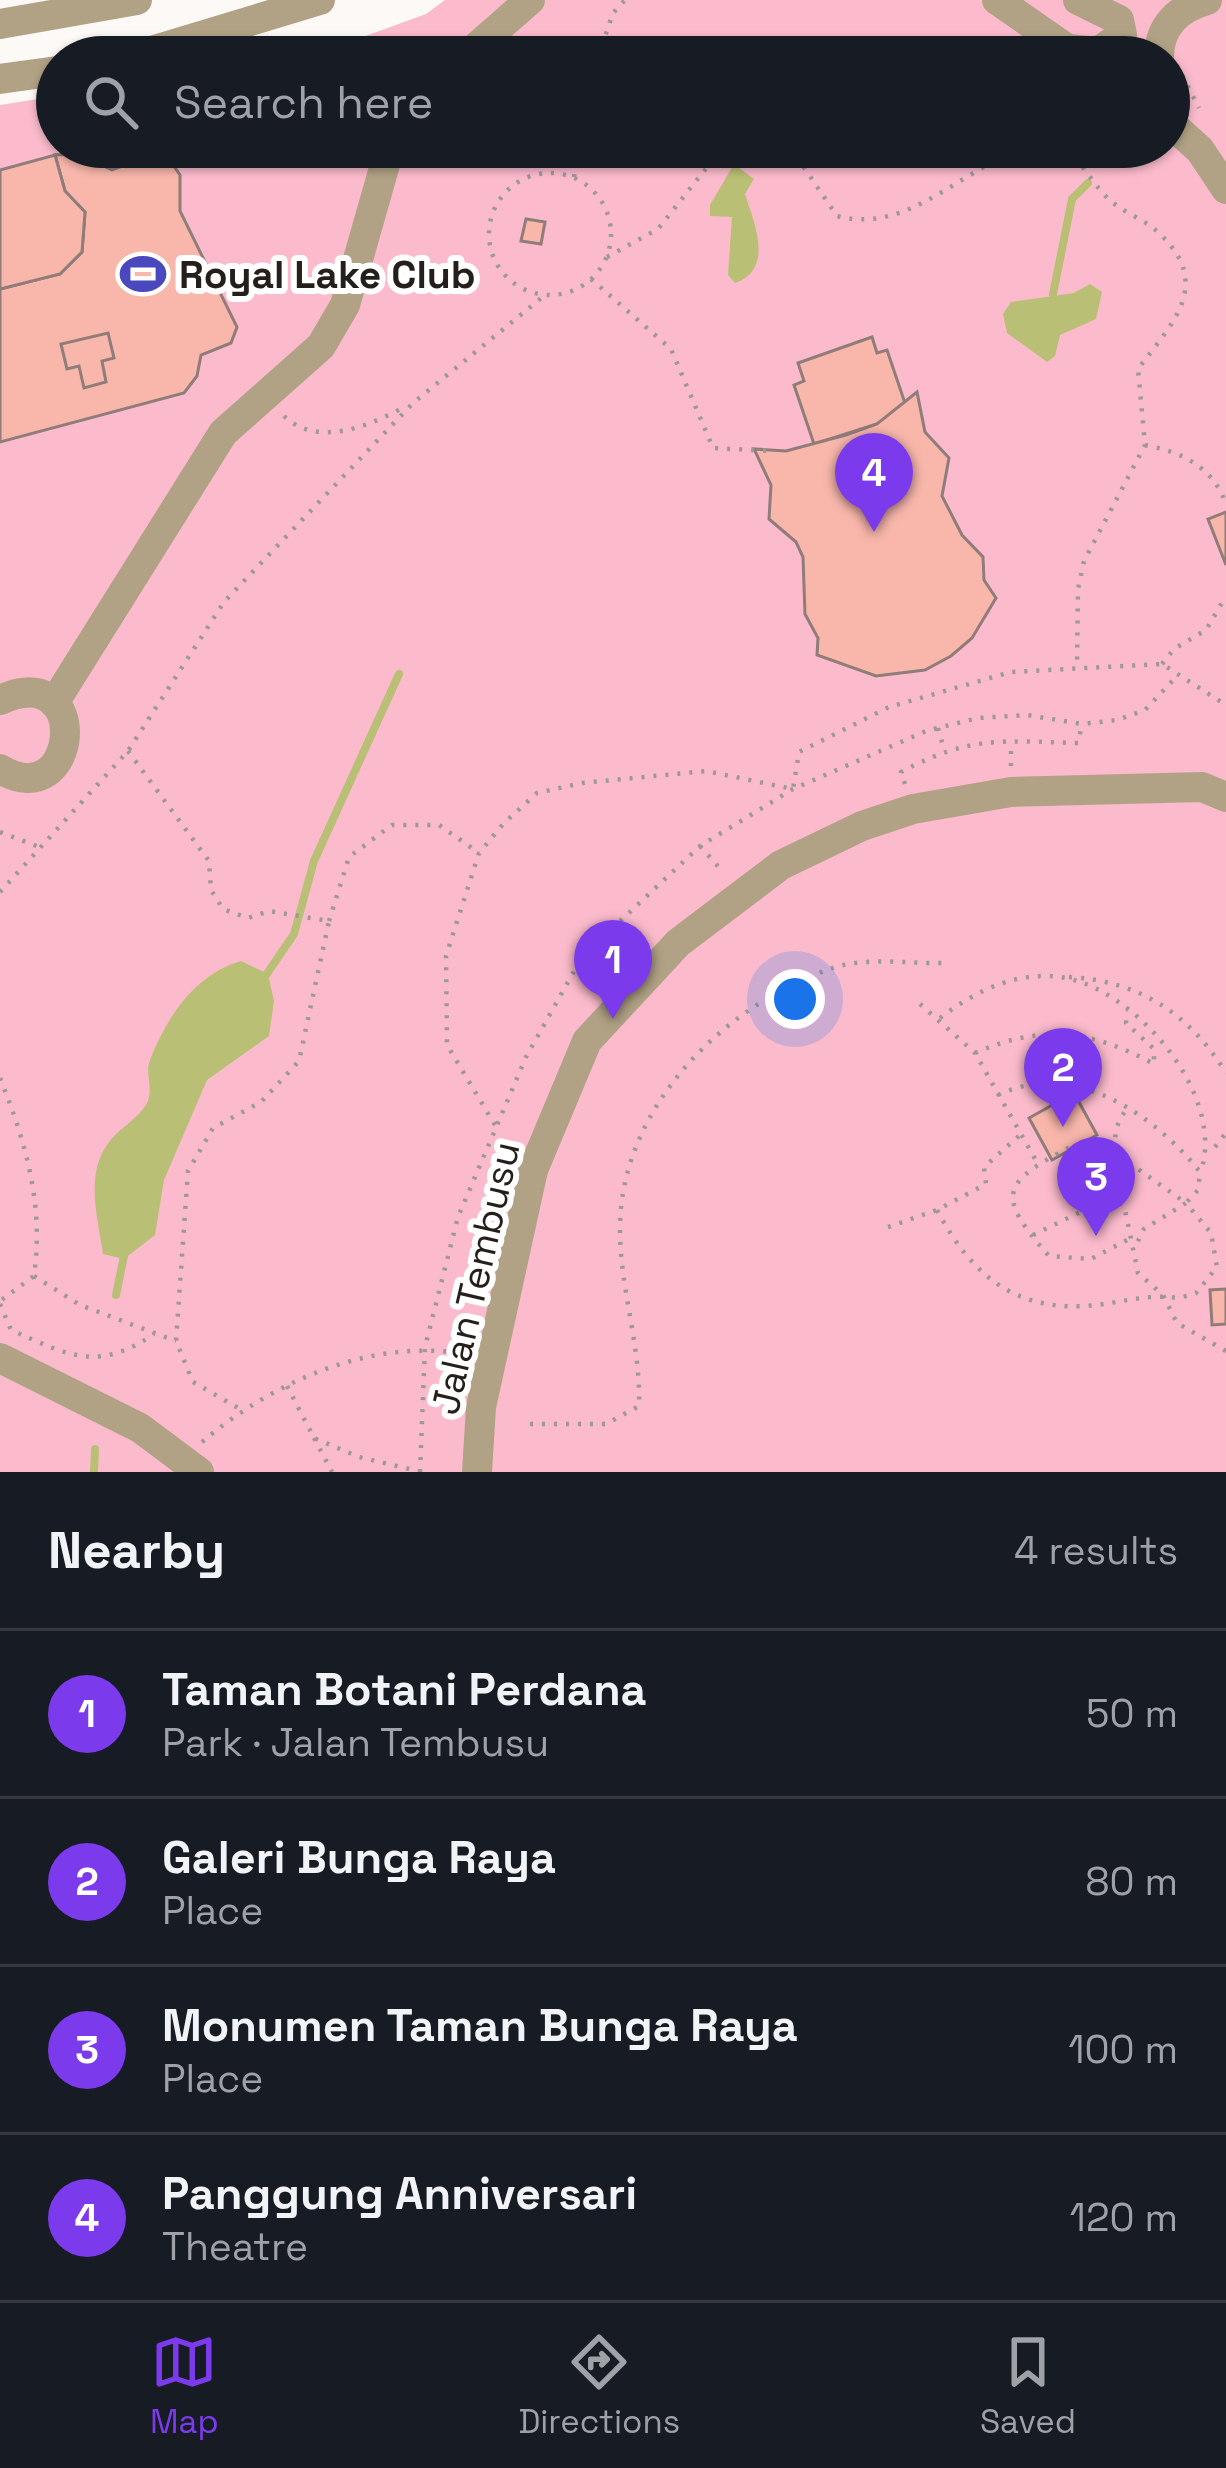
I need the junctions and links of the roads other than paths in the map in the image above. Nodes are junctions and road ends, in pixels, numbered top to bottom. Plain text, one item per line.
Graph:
1 (137, 0) edge
2 (320, 0) edge
3 (530, 0) edge
4 (997, 0) edge
5 (1078, 0) edge
6 (1207, 0) edge
7 (0, 24) edge
8 (201, 36) edge
9 (489, 36) edge
10 (1049, 36) edge
11 (1121, 36) edge
12 (1163, 36) edge
13 (36, 74) edge
14 (0, 80) edge
15 (1190, 141) edge
16 (384, 168) edge
17 (1226, 189) edge
18 (0, 700) edge
19 (54, 703) junction
20 (0, 769) edge
21 (1226, 797) edge
22 (0, 1358) edge
23 (192, 1465) edge
24 (477, 1472) edge

1 - 7 street
2 - 8 street
3 - 9 street
4 - 10 street
5 - 11 street
6 - 12 street
13 - 14 street
15 - 17 street
16 - 19 street
18 - 19 street
19 - 20 street
21 - 24 street, Jalan Tembusu
22 - 23 street

